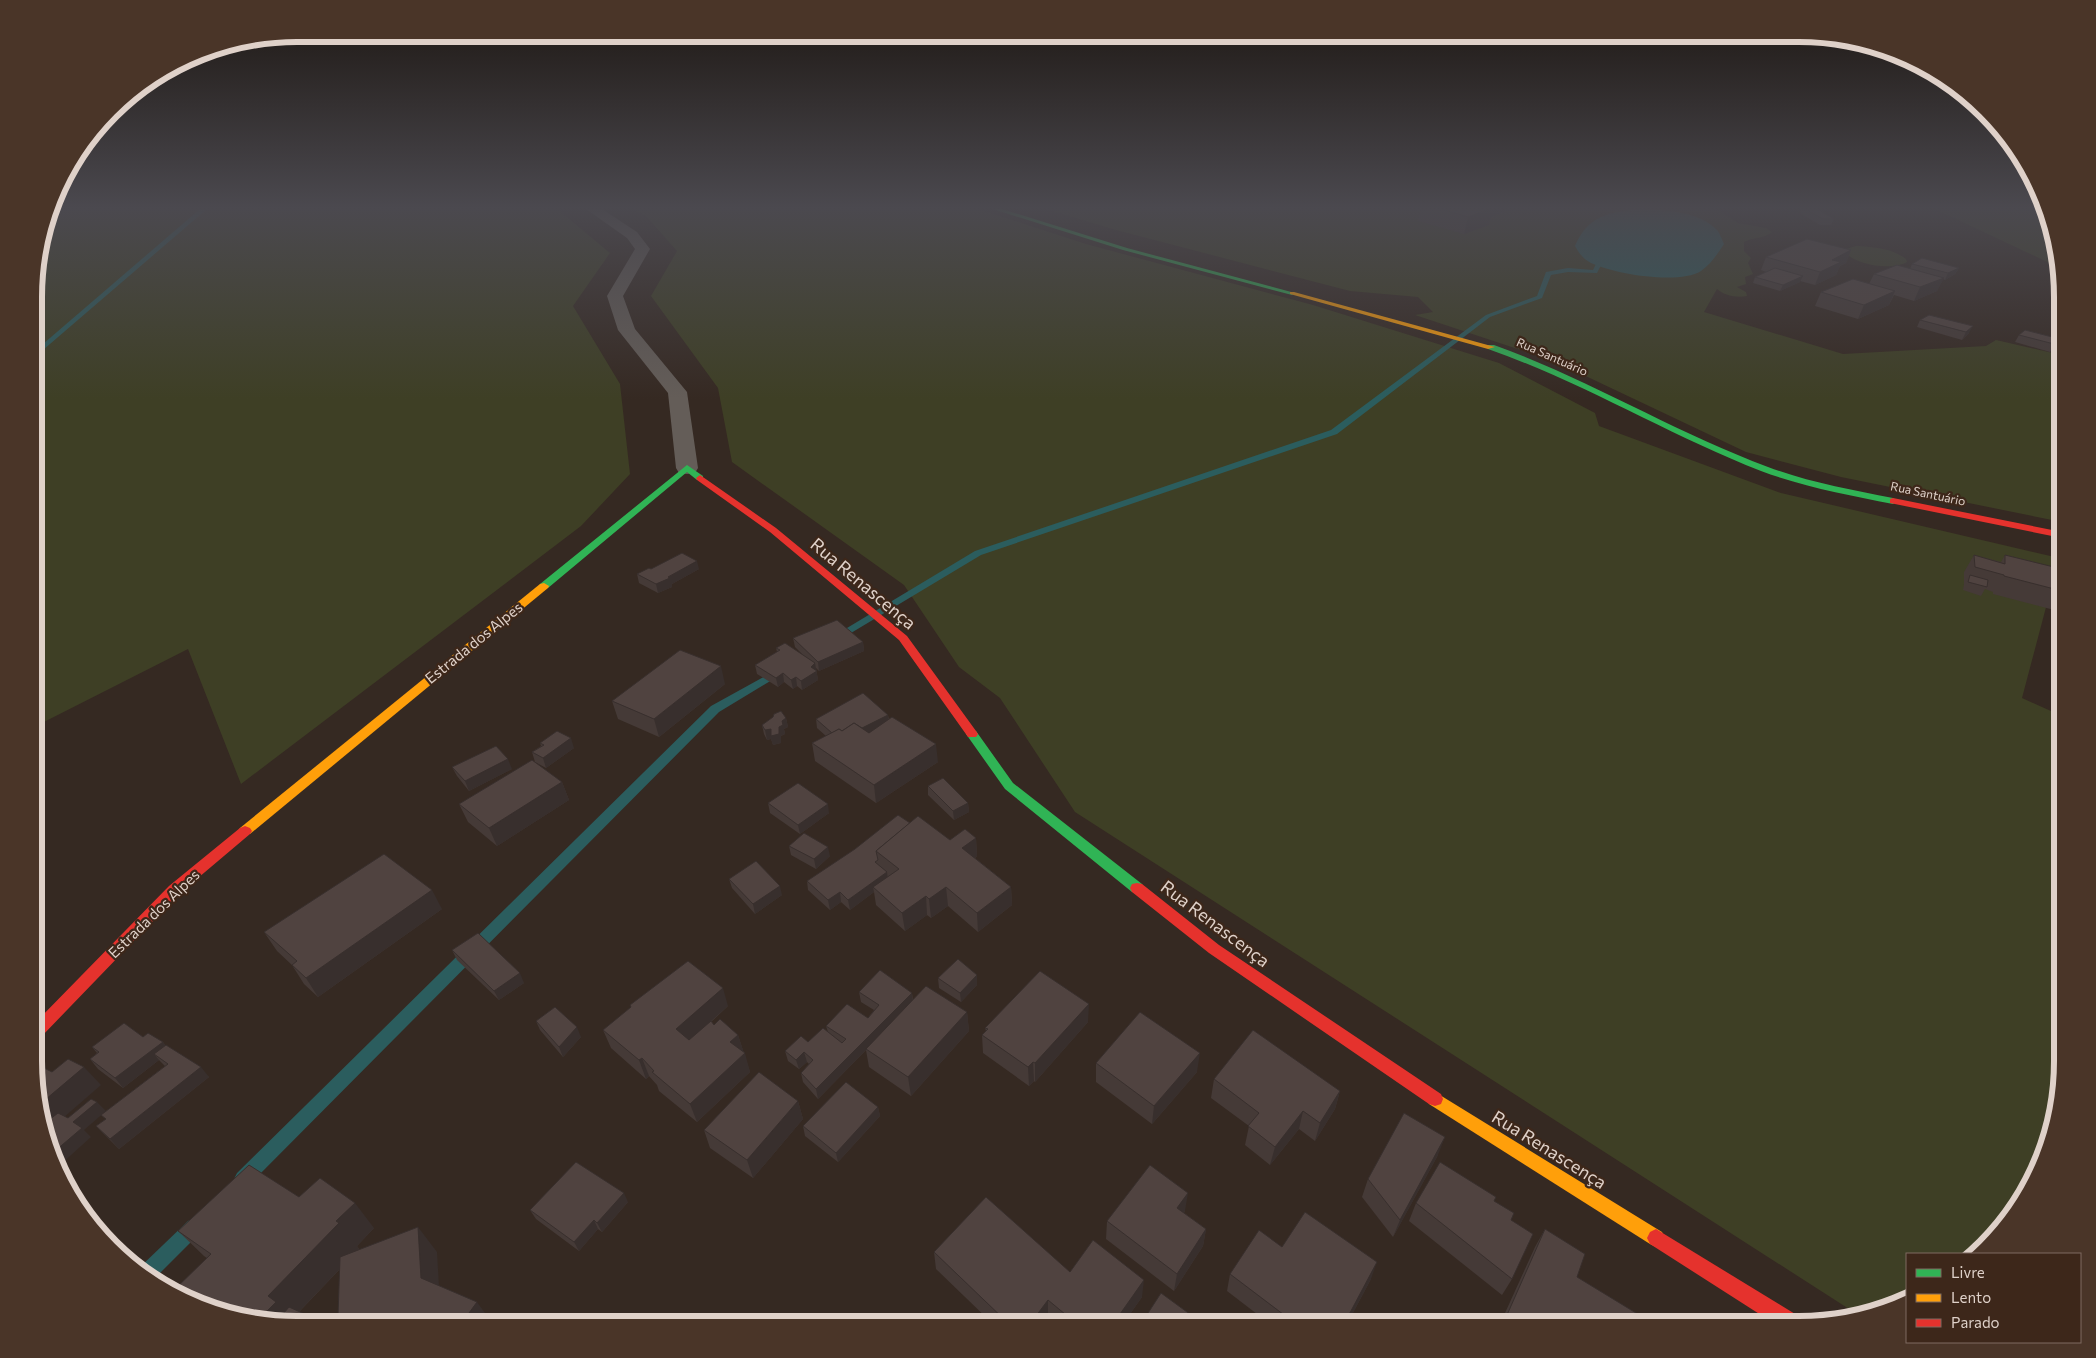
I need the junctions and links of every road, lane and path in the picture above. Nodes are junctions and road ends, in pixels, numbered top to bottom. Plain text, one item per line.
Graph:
1 (629, 272) edge
2 (1215, 272) edge
3 (687, 468) junction
4 (2054, 534) edge
5 (42, 1026) edge
6 (1780, 1316) edge

1 - 3 street
2 - 4 street, Rua Santuário
3 - 5 street, Estrada dos Alpes
3 - 6 street, Rua Renascença

